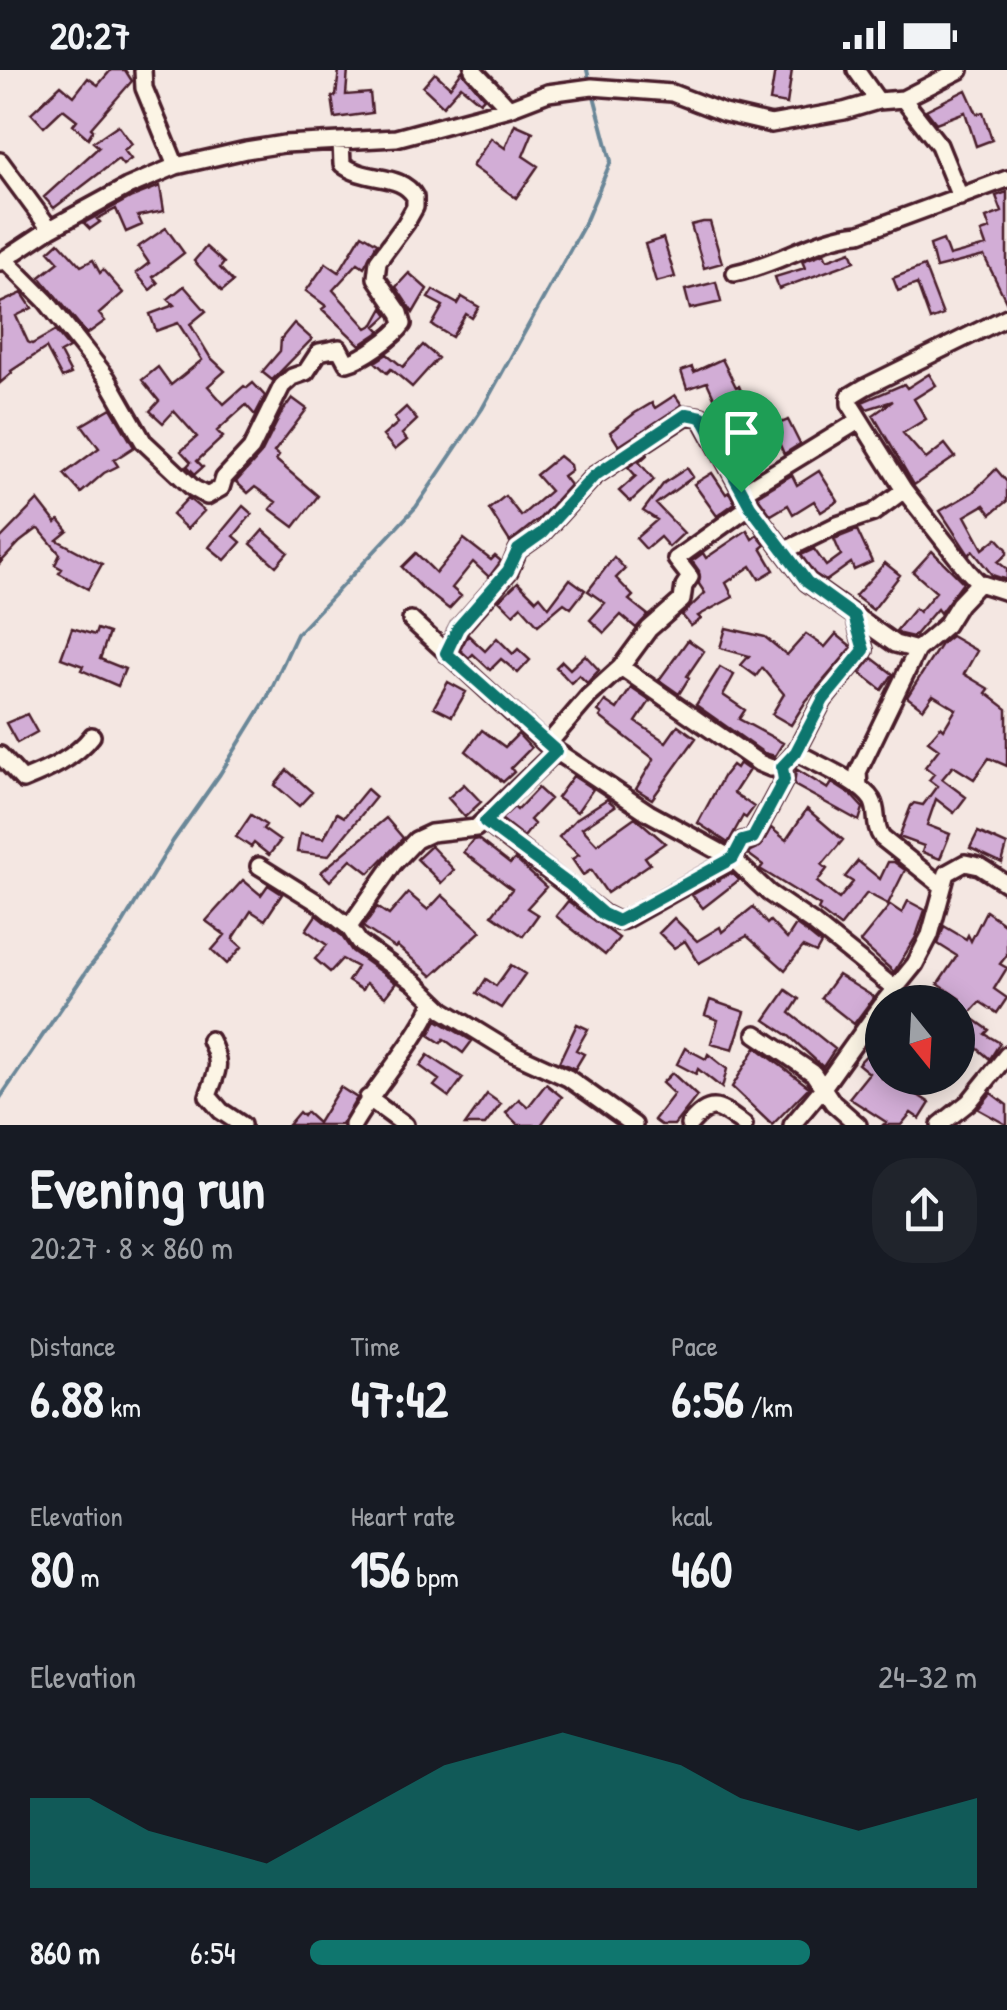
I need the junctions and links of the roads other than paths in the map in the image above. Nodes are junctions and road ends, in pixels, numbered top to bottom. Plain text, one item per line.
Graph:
1 (130, 70) edge
2 (142, 70) edge
3 (474, 70) edge
4 (856, 70) edge
5 (960, 70) edge
6 (144, 88) junction
7 (903, 99) junction
8 (878, 100) junction
9 (509, 108) junction
10 (341, 141) junction
11 (0, 161) edge
12 (176, 166) junction
13 (1007, 179) edge
14 (960, 197) junction
15 (50, 229) junction
16 (2, 260) edge
17 (735, 274) dead end
18 (1007, 317) edge
19 (860, 420) junction
20 (904, 490) junction
21 (745, 499) junction
22 (784, 551) junction
23 (979, 584) junction
24 (1007, 592) edge
25 (854, 616) junction
26 (411, 620) dead end
27 (917, 650) junction
28 (446, 653) junction
29 (621, 667) junction
30 (92, 736) dead end
31 (552, 748) junction
32 (796, 752) junction
33 (0, 755) edge
34 (782, 767) junction
35 (859, 787) junction
36 (485, 822) junction
37 (733, 858) junction
38 (259, 866) dead end
39 (1007, 884) edge
40 (942, 885) junction
41 (348, 926) junction
42 (874, 985) edge
43 (898, 985) edge
44 (434, 1001) junction
45 (865, 1029) edge
46 (756, 1034) dead end
47 (210, 1040) dead end
48 (1007, 1055) edge
49 (822, 1089) junction
50 (368, 1098) junction
51 (242, 1125) edge
52 (353, 1125) edge
53 (404, 1125) edge
54 (634, 1125) edge
55 (689, 1125) edge
56 (744, 1125) edge
57 (792, 1125) edge
58 (858, 1125) edge
59 (940, 1125) edge

1 - 6 street
2 - 6 street
3 - 9 street
4 - 8 street
5 - 7 street
6 - 12 street
7 - 8 street
7 - 14 street
8 - 9 street
9 - 10 street
10 - 12 street
10 - 16 street
11 - 15 street
12 - 15 street
13 - 14 street
14 - 17 street
15 - 16 street
18 - 19 street
19 - 20 street
19 - 21 street
20 - 22 street
20 - 23 street
21 - 22 street
21 - 28 street
21 - 29 street
22 - 25 street
23 - 24 street
23 - 27 street
25 - 27 street
25 - 32 street
26 - 28 street
27 - 35 street
28 - 31 street
29 - 31 street
29 - 34 street
30 - 33 street
31 - 36 street
31 - 37 street
32 - 34 street
32 - 35 street
34 - 37 street
35 - 40 street
36 - 37 street
36 - 41 street
37 - 42 street
38 - 41 street
39 - 40 street
40 - 43 street
41 - 44 street
44 - 50 street
44 - 54 street
45 - 49 street
46 - 49 street
47 - 51 street
48 - 59 street
49 - 57 street
49 - 58 street
50 - 52 street
50 - 53 street
55 - 56 street

